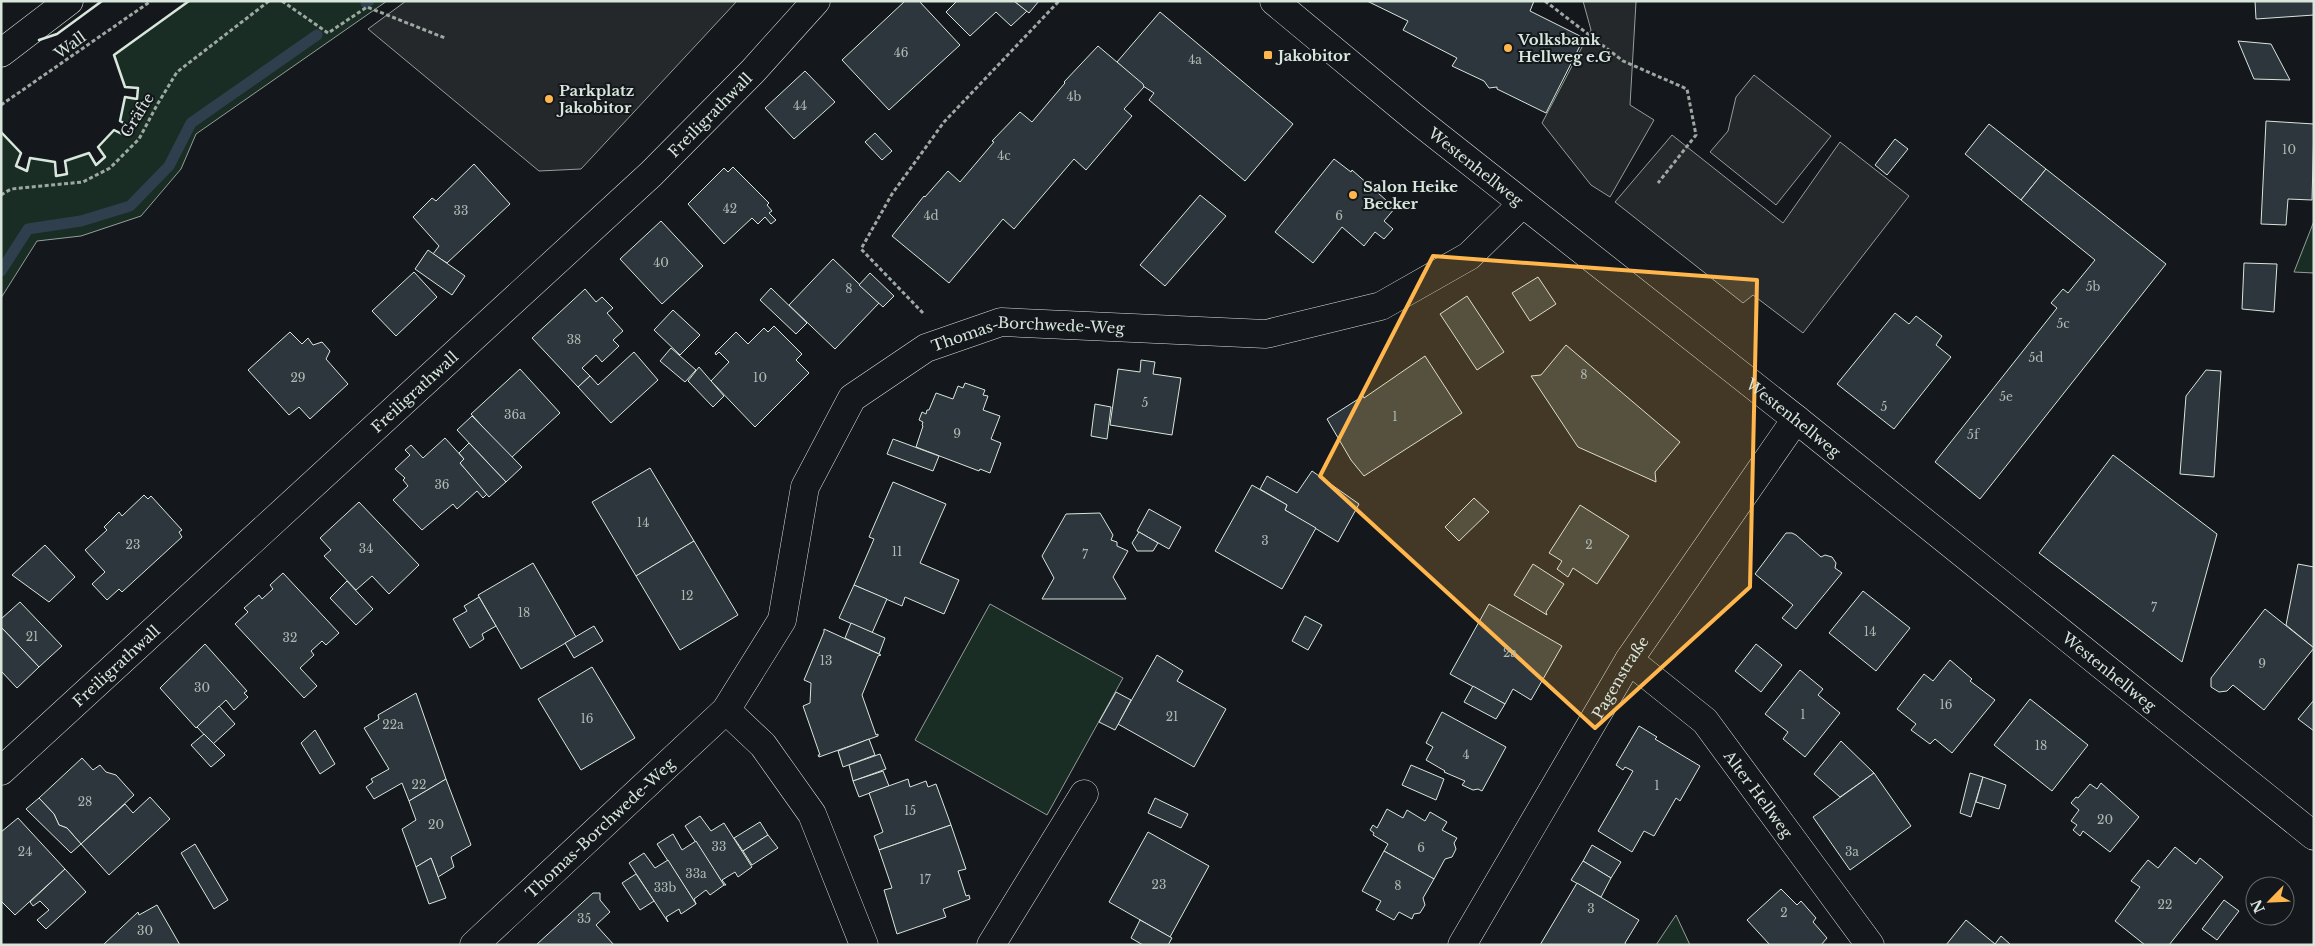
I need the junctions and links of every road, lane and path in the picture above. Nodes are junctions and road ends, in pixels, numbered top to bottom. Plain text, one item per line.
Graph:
1 (69, 1) edge
2 (151, 1) edge
3 (269, 1) edge
4 (282, 1) edge
5 (816, 1) edge
6 (1059, 1) edge
7 (1274, 1) edge
8 (1546, 1) edge
9 (445, 38) dead end
10 (1, 52) edge
11 (1, 106) edge
12 (1658, 183) dead end
13 (1, 195) edge
14 (1522, 204) junction
15 (949, 340) junction
16 (1796, 419) junction
17 (1629, 660) junction
18 (726, 710) junction
19 (1, 771) edge
20 (1084, 794) dead end
21 (2314, 836) edge
22 (474, 945) edge
23 (864, 945) edge
24 (991, 945) edge
25 (1462, 945) edge
26 (1870, 945) edge

1 - 10 street
2 - 11 path, Wall
3 - 13 path, Gräfte
4 - 9 path
5 - 19 street, Freiligrathwall
6 - 15 path
7 - 14 street, Westenhellweg
8 - 12 path
14 - 15 street, Thomas-Borchwede-Weg
14 - 16 street, Westenhellweg
15 - 18 street, Thomas-Borchwede-Weg
16 - 17 street, Pagenstraße
16 - 21 street, Westenhellweg
17 - 25 street, Pagenstraße
17 - 26 street, Alter Hellweg
18 - 22 street, Thomas-Borchwede-Weg
18 - 23 street
20 - 24 street

